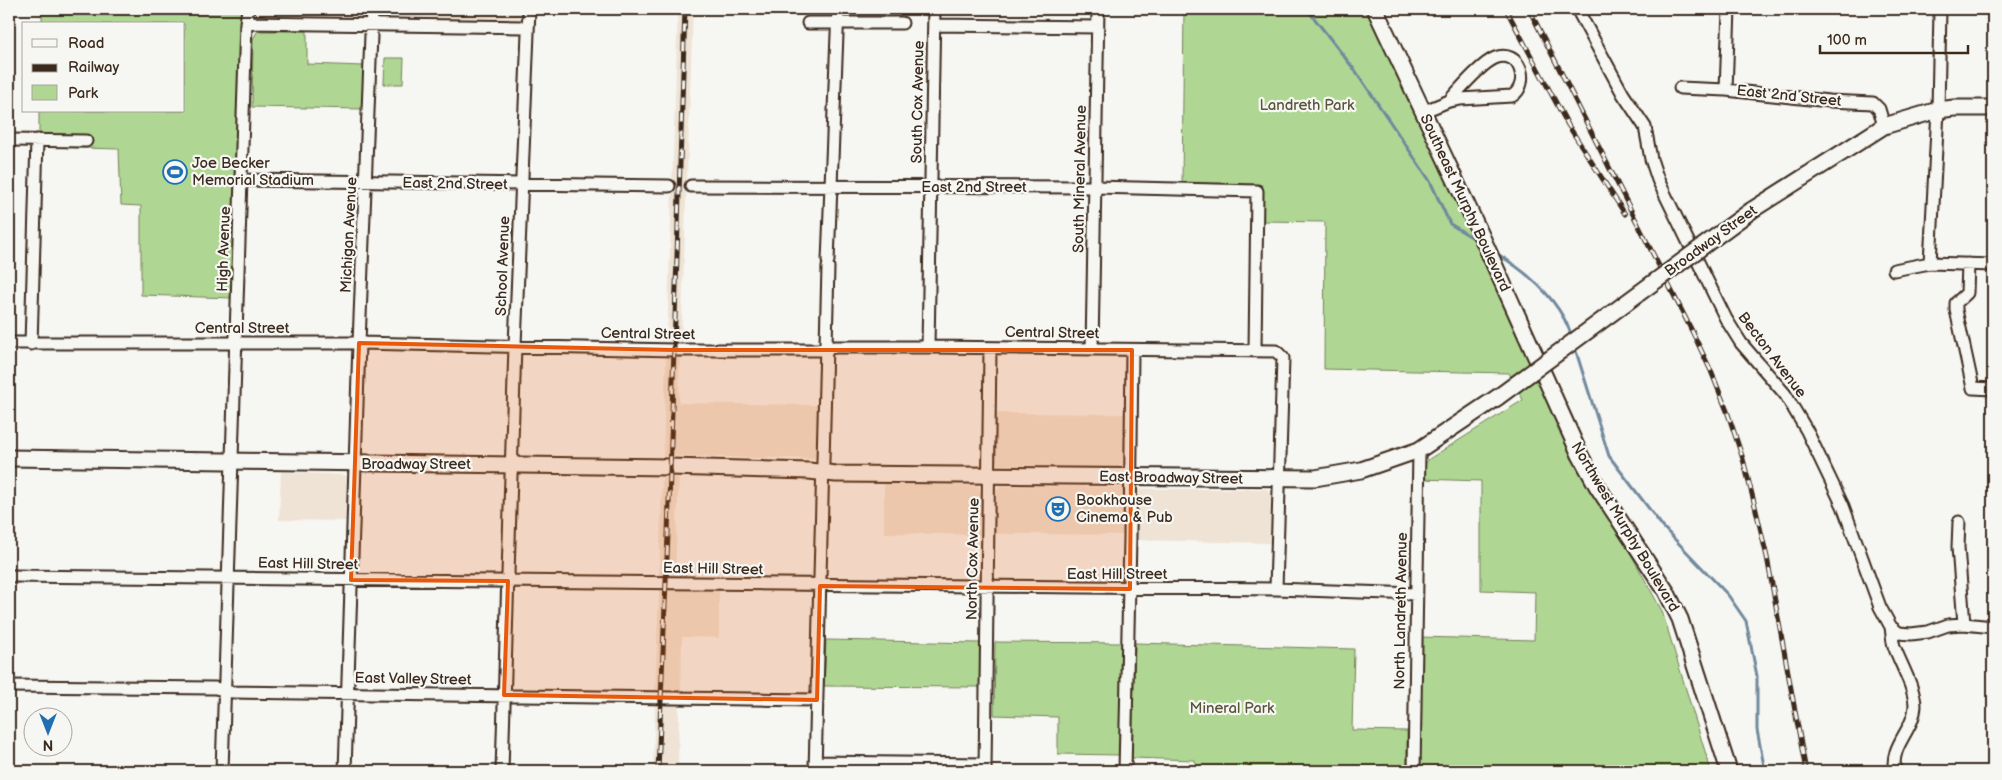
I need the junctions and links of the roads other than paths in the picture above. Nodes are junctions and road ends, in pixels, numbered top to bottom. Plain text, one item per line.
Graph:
1 (248, 9) edge
2 (372, 9) edge
3 (529, 9) edge
4 (838, 9) edge
5 (934, 9) edge
6 (1098, 9) edge
7 (1375, 9) edge
8 (1577, 9) edge
9 (1728, 9) edge
10 (1940, 9) edge
11 (246, 22) junction
12 (808, 23) dead end
13 (838, 23) junction
14 (902, 24) dead end
15 (372, 25) junction
16 (934, 26) junction
17 (528, 27) junction
18 (1098, 27) junction
19 (1680, 88) dead end
20 (1726, 90) junction
21 (1449, 101) junction
22 (1993, 108) edge
23 (1938, 110) junction
24 (1422, 112) junction
25 (1884, 126) junction
26 (9, 140) edge
27 (37, 140) junction
28 (86, 141) dead end
29 (241, 180) junction
30 (366, 182) junction
31 (522, 185) junction
32 (669, 186) dead end
33 (691, 186) dead end
34 (832, 186) junction
35 (931, 186) junction
36 (1095, 187) junction
37 (1930, 263) junction
38 (1968, 264) junction
39 (1993, 264) edge
40 (1894, 270) dead end
41 (236, 342) junction
42 (9, 343) edge
43 (358, 343) junction
44 (30, 344) junction
45 (515, 346) junction
46 (928, 347) junction
47 (826, 348) junction
48 (990, 348) junction
49 (1092, 349) junction
50 (1132, 350) junction
51 (1255, 351) junction
52 (1993, 389) edge
53 (1498, 397) joint
54 (1554, 399) joint
55 (1419, 450) junction
56 (9, 458) edge
57 (233, 461) junction
58 (355, 463) junction
59 (512, 464) junction
60 (824, 473) junction
61 (988, 476) junction
62 (1131, 478) junction
63 (1279, 479) junction
64 (1959, 522) dead end
65 (9, 576) edge
66 (229, 578) junction
67 (351, 580) junction
68 (508, 581) junction
69 (820, 586) junction
70 (988, 587) junction
71 (1130, 589) junction
72 (1276, 589) junction
73 (1416, 594) junction
74 (1964, 624) junction
75 (1891, 627) junction
76 (1993, 628) edge
77 (9, 686) edge
78 (225, 690) junction
79 (348, 693) junction
80 (504, 696) junction
81 (817, 700) junction
82 (815, 767) edge
83 (985, 768) edge
84 (222, 771) edge
85 (345, 771) edge
86 (502, 771) edge
87 (1125, 771) edge
88 (1414, 771) edge
89 (1729, 771) edge
90 (1895, 771) edge

1 - 11 street, High Avenue
2 - 15 street, Michigan Avenue
3 - 17 street, School Avenue
4 - 13 street
5 - 16 street, South Cox Avenue
6 - 18 street, South Mineral Avenue
7 - 24 street, Southeast Murphy Boulevard
8 - 75 street, Becton Avenue
9 - 20 street
10 - 23 street
11 - 15 street
11 - 29 street, High Avenue
12 - 13 street
13 - 14 street
13 - 34 street
15 - 17 street
15 - 30 street, Michigan Avenue
16 - 18 street
16 - 35 street, South Cox Avenue
17 - 31 street, School Avenue
18 - 36 street, South Mineral Avenue
19 - 20 street, East 2nd Street
20 - 25 street, East 2nd Street
21 - 21 street
21 - 24 street
22 - 23 street
23 - 25 street, Broadway Street
23 - 37 street
24 - 54 street, Southeast Murphy Boulevard
25 - 53 street, Broadway Street, bridge
26 - 27 street
27 - 28 street
27 - 44 street
29 - 30 street, East 2nd Street
29 - 41 street, High Avenue
30 - 31 street, East 2nd Street
30 - 43 street, Michigan Avenue
31 - 32 street, East 2nd Street
31 - 45 street, School Avenue
33 - 34 street, East 2nd Street
34 - 35 street, East 2nd Street
34 - 47 street
35 - 36 street, East 2nd Street
35 - 46 street, South Cox Avenue
36 - 49 street, South Mineral Avenue
36 - 51 street, East 2nd Street
37 - 38 street
37 - 40 street
38 - 39 street
38 - 52 street
41 - 43 street, Central Street
41 - 44 street, Central Street
41 - 57 street, High Avenue
42 - 44 street, Central Street
43 - 45 street, Central Street
43 - 58 street, Michigan Avenue
45 - 47 street, Central Street
45 - 59 street, School Avenue
46 - 47 street, Central Street
46 - 48 street, Central Street
47 - 60 street
48 - 49 street, Central Street
48 - 61 street, North Cox Avenue
49 - 50 street, Central Street
50 - 51 street, Central Street
50 - 62 street
51 - 63 street, Central Street
53 - 55 street, East Broadway Street
54 - 89 street, Northwest Murphy Boulevard
55 - 63 street, East Broadway Street
55 - 73 street, North Landreth Avenue
56 - 57 street, Broadway Street
57 - 58 street, Broadway Street
57 - 66 street, High Avenue
58 - 59 street, Broadway Street
58 - 67 street, Michigan Avenue
59 - 60 street, Broadway Street
59 - 68 street, School Avenue
60 - 61 street, East Broadway Street
60 - 69 street
61 - 62 street, East Broadway Street
61 - 70 street, North Cox Avenue
62 - 63 street, East Broadway Street
62 - 71 street
63 - 72 street
64 - 74 street
65 - 66 street, East Hill Street
66 - 67 street, East Hill Street
66 - 78 street, High Avenue
67 - 68 street, East Hill Street
67 - 79 street, Michigan Avenue
68 - 69 street, East Hill Street
68 - 80 street, School Avenue
69 - 70 street, East Hill Street
69 - 81 street
70 - 71 street, East Hill Street
70 - 83 street, North Cox Avenue
71 - 72 street, East Hill Street
71 - 87 street
72 - 73 street, East Hill Street
73 - 88 street, North Landreth Avenue
74 - 75 street
74 - 76 street
75 - 90 street, Becton Avenue
77 - 78 street, East Valley Street
78 - 79 street, East Valley Street
78 - 84 street, High Avenue
79 - 80 street, East Valley Street
79 - 85 street, Michigan Avenue
80 - 81 street, East Valley Street
80 - 86 street, School Avenue
81 - 82 street
82 - 83 street

